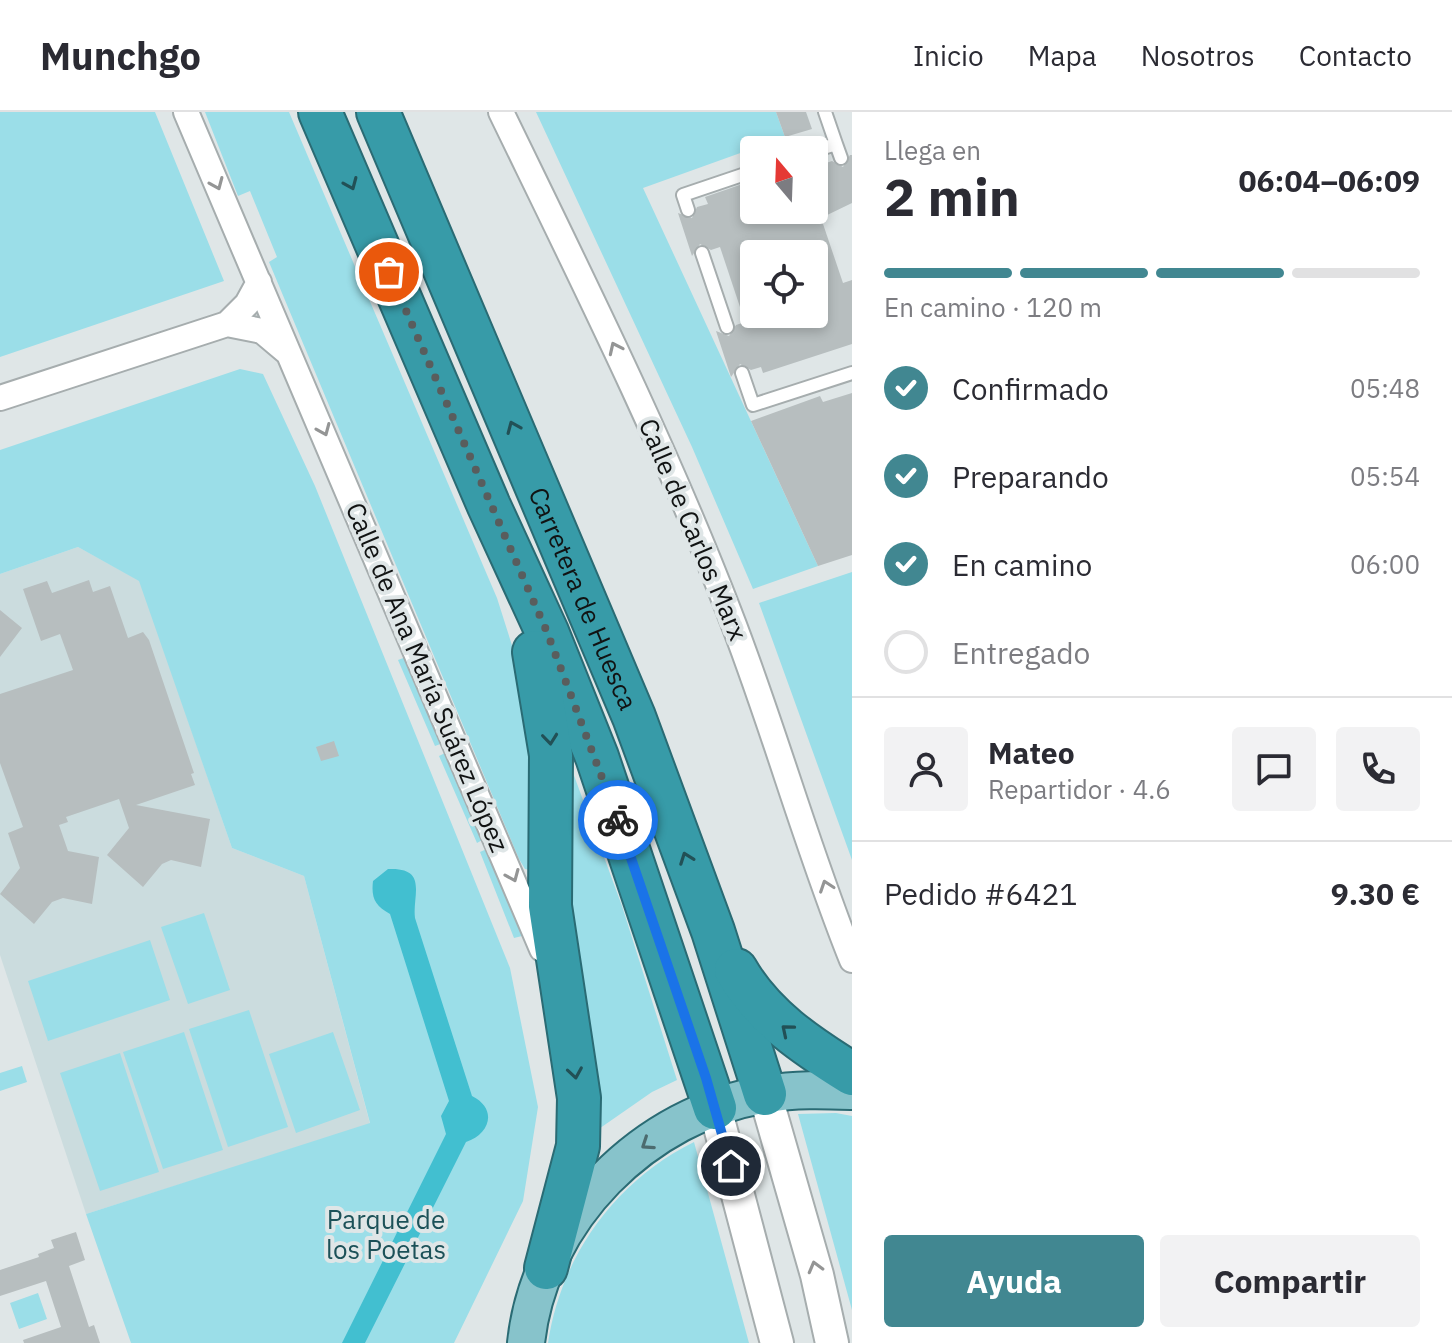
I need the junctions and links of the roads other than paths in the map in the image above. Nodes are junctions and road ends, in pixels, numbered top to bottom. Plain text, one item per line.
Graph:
1 (186, 112) edge
2 (320, 112) edge
3 (378, 112) edge
4 (501, 112) edge
5 (825, 112) edge
6 (836, 144) junction
7 (828, 147) edge
8 (841, 158) dead end
9 (740, 176) edge
10 (688, 210) dead end
11 (702, 253) dead end
12 (259, 282) junction
13 (227, 324) junction
14 (727, 327) dead end
15 (293, 358) junction
16 (742, 373) dead end
17 (852, 373) edge
18 (0, 398) edge
19 (489, 506) junction
20 (713, 931) junction
21 (852, 960) edge
22 (561, 996) junction
23 (852, 1074) edge
24 (852, 1091) edge
25 (765, 1094) junction
26 (715, 1108) junction
27 (541, 1283) junction
28 (500, 1343) edge
29 (526, 1343) edge
30 (777, 1343) edge
31 (832, 1343) edge

1 -> 12 street, Calle de Ana María Suárez López
2 -> 19 highway, Carretera de Huesca
20 -> 3 highway, Carretera de Huesca
21 -> 4 street, Calle de Carlos Marx
5 - 6 lane
6 - 7 lane
6 - 8 lane
9 - 10 lane
11 - 14 lane
12 - 13 street
12 - 15 street, Calle de Ana María Suárez López
13 - 15 street, Calle de Ana María Suárez López
13 - 18 street
15 -> 22 street, Calle de Ana María Suárez López
16 - 17 lane
19 -> 22 highway
19 - 26 highway, Carretera de Huesca
23 -> 20 highway
20 - 25 highway, Carretera de Huesca
22 -> 27 highway
24 - 25 main road
25 - 26 main road
31 -> 25 main road
26 -> 27 main road
26 - 30 main road
27 - 28 main road
27 - 29 main road

